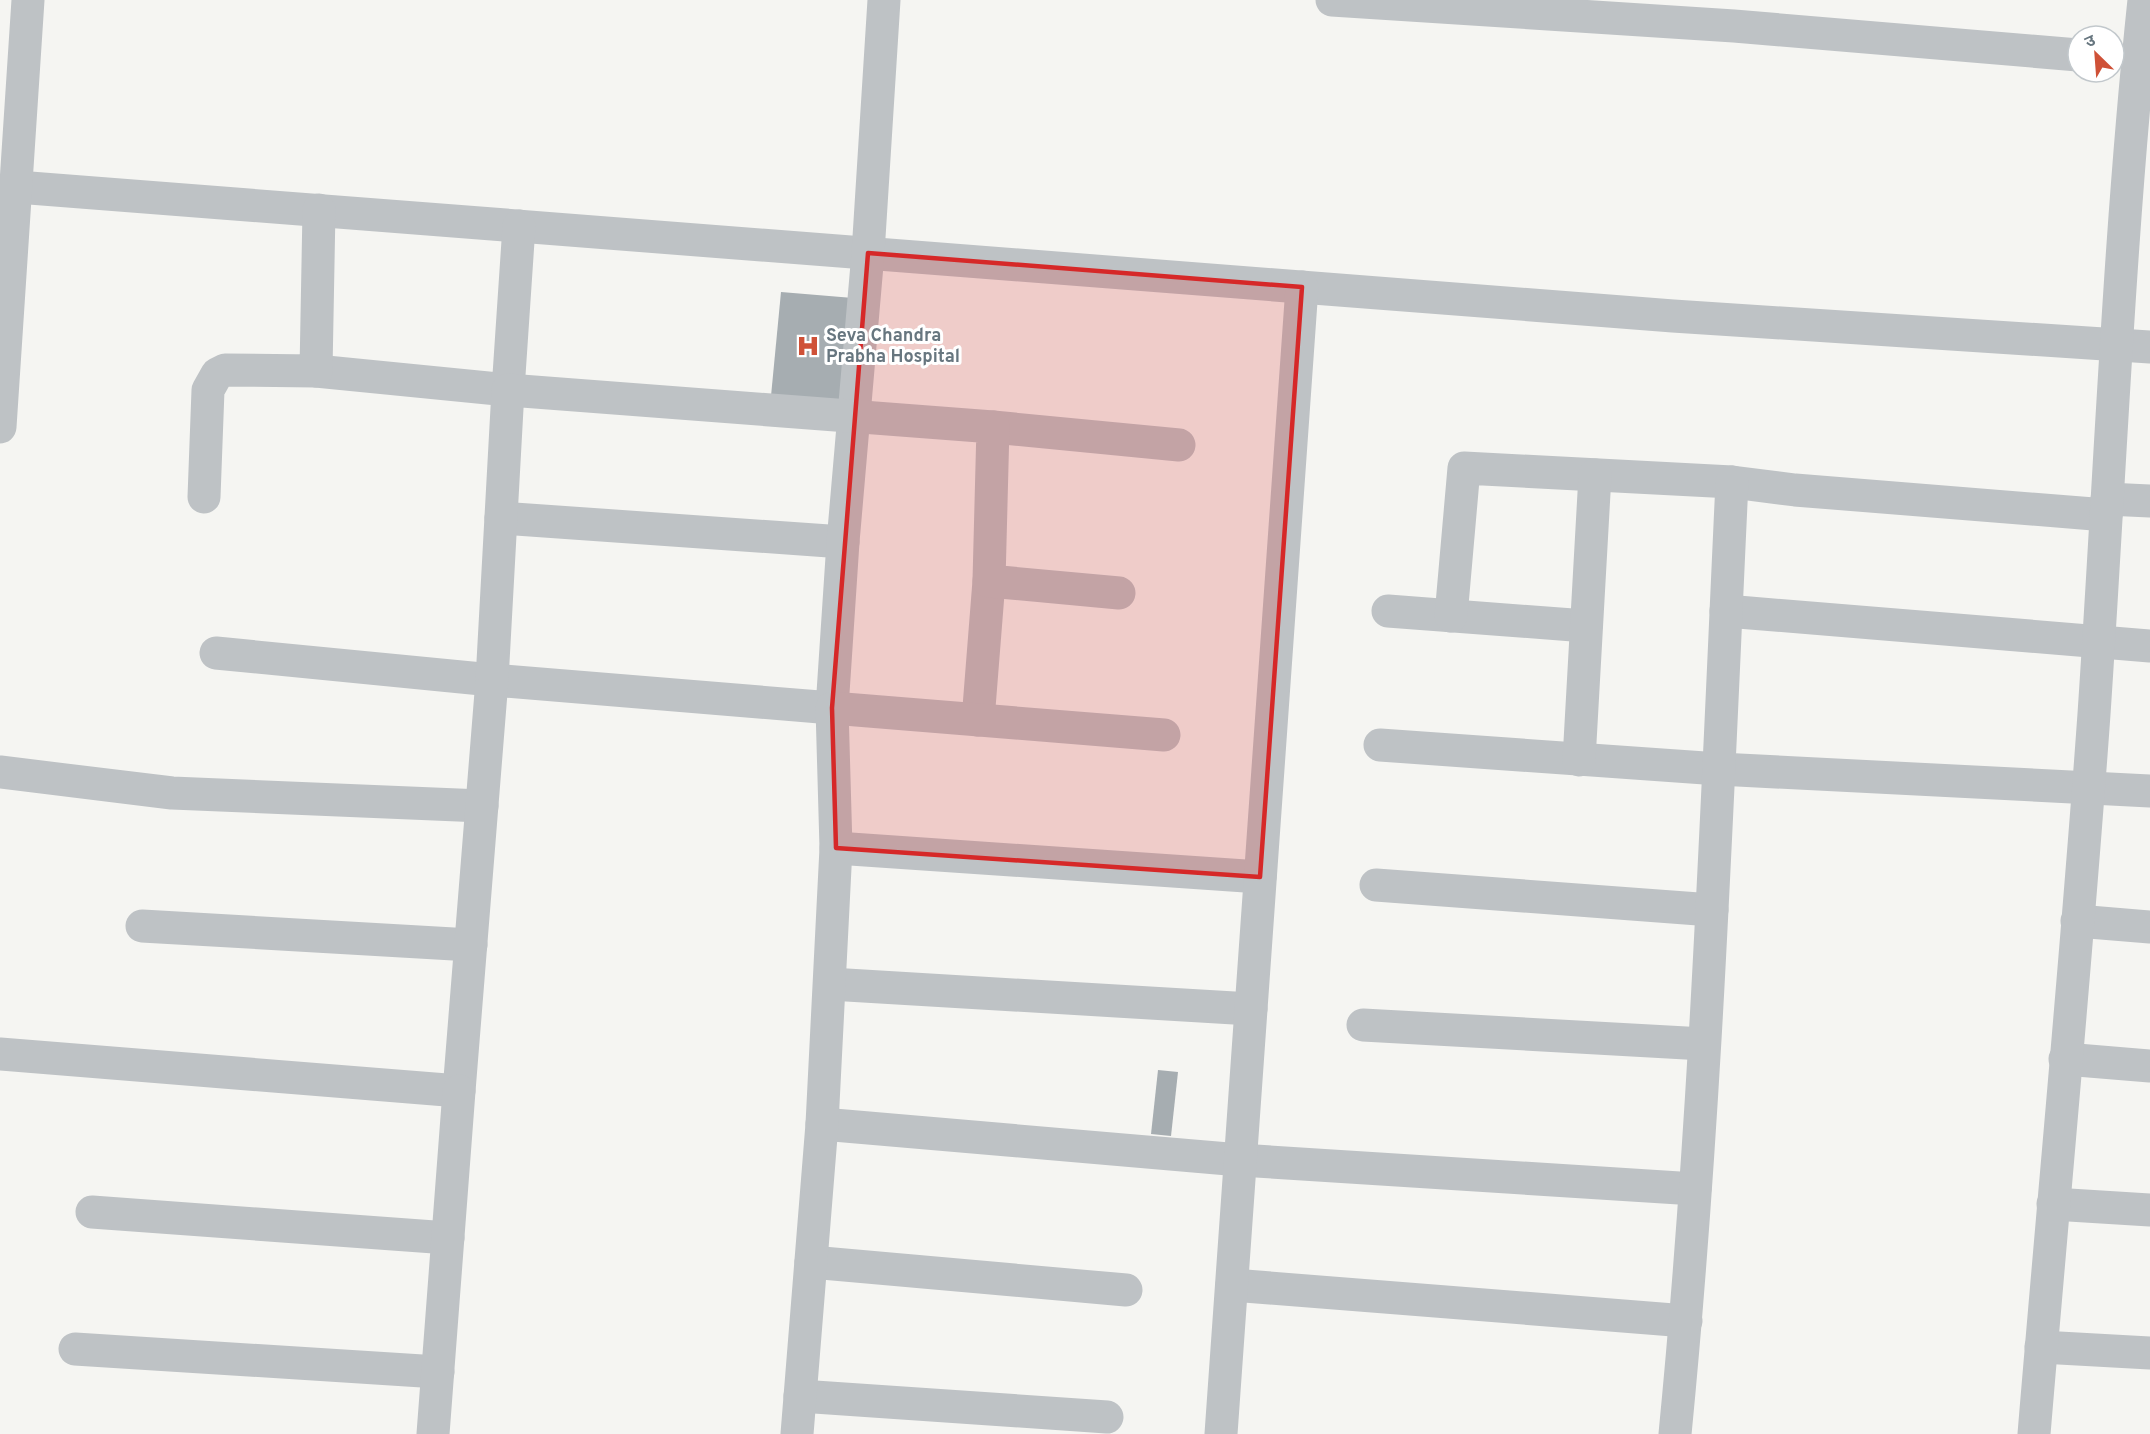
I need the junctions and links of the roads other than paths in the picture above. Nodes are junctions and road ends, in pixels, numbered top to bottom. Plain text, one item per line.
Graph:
1 (28, 0) edge
2 (884, 0) edge
3 (1332, 0) edge
4 (2144, 0) edge
5 (2066, 54) edge
6 (2134, 59) edge
7 (17, 187) junction
8 (319, 210) junction
9 (519, 226) junction
10 (868, 253) junction
11 (1302, 287) junction
12 (2117, 345) junction
13 (2150, 347) edge
14 (316, 371) junction
15 (508, 390) junction
16 (855, 417) junction
17 (0, 427) edge
18 (993, 427) junction
19 (1179, 445) dead end
20 (1595, 475) junction
21 (1732, 482) junction
22 (204, 497) dead end
23 (2150, 501) edge
24 (2107, 507) junction
25 (501, 518) junction
26 (843, 542) junction
27 (989, 580) junction
28 (1119, 593) dead end
29 (1388, 611) dead end
30 (1726, 611) junction
31 (1451, 616) junction
32 (1586, 626) junction
33 (2099, 641) junction
34 (2150, 646) edge
35 (216, 653) dead end
36 (492, 680) junction
37 (832, 708) junction
38 (978, 720) junction
39 (1164, 735) dead end
40 (1380, 745) dead end
41 (1579, 760) junction
42 (1719, 769) junction
43 (0, 772) edge
44 (2088, 786) junction
45 (2150, 791) edge
46 (482, 806) junction
47 (836, 848) junction
48 (1260, 877) junction
49 (1376, 885) dead end
50 (1712, 910) junction
51 (2077, 921) junction
52 (142, 926) dead end
53 (2150, 927) edge
54 (471, 945) junction
55 (830, 984) junction
56 (1251, 1009) junction
57 (1363, 1025) dead end
58 (1704, 1044) junction
59 (0, 1054) edge
60 (2065, 1059) junction
61 (2150, 1066) edge
62 (459, 1091) junction
63 (822, 1124) junction
64 (1240, 1160) junction
65 (1695, 1189) junction
66 (2053, 1203) junction
67 (2150, 1210) edge
68 (92, 1212) dead end
69 (448, 1238) junction
70 (811, 1262) junction
71 (1232, 1285) junction
72 (1126, 1290) dead end
73 (1686, 1321) junction
74 (2041, 1347) junction
75 (75, 1349) dead end
76 (2150, 1353) edge
77 (438, 1372) junction
78 (800, 1396) junction
79 (1107, 1418) dead end
80 (433, 1434) edge
81 (797, 1434) edge
82 (1221, 1434) edge
83 (1675, 1434) edge
84 (2034, 1434) edge

1 - 7 street
2 - 10 street
3 - 5 street
4 - 6 street
6 - 12 street
7 - 8 street
7 - 17 street
8 - 9 street
8 - 14 street
9 - 10 street
9 - 15 street
10 - 11 street
10 - 16 street
11 - 12 street
11 - 48 street
12 - 13 street
12 - 24 street
14 - 15 street
14 - 22 street
15 - 16 street
15 - 25 street
16 - 18 street
16 - 26 street
18 - 19 street
18 - 27 street
20 - 21 street
20 - 31 street
20 - 32 street
21 - 24 street
21 - 30 street
23 - 24 street
24 - 33 street
25 - 26 street
25 - 36 street
26 - 37 street
27 - 28 street
27 - 38 street
29 - 31 street
30 - 33 street
30 - 42 street
31 - 32 street
32 - 41 street
33 - 34 street
33 - 44 street
35 - 36 street
36 - 37 street
36 - 46 street
37 - 38 street
37 - 47 street
38 - 39 street
40 - 41 street
41 - 42 street
42 - 44 street
42 - 50 street
43 - 46 street
44 - 45 street
44 - 51 street
46 - 54 street
47 - 48 street
47 - 55 street
48 - 56 street
49 - 50 street
50 - 58 street
51 - 53 street
51 - 60 street
52 - 54 street
54 - 62 street
55 - 56 street
55 - 63 street
56 - 64 street
57 - 58 street
58 - 65 street
59 - 62 street
60 - 61 street
60 - 66 street
62 - 69 street
63 - 64 street
63 - 70 street
64 - 65 street
64 - 71 street
65 - 73 street
66 - 67 street
66 - 74 street
68 - 69 street
69 - 77 street
70 - 72 street
70 - 78 street
71 - 73 street
71 - 82 street
73 - 83 street
74 - 76 street
74 - 84 street
75 - 77 street
77 - 80 street
78 - 79 street
78 - 81 street

